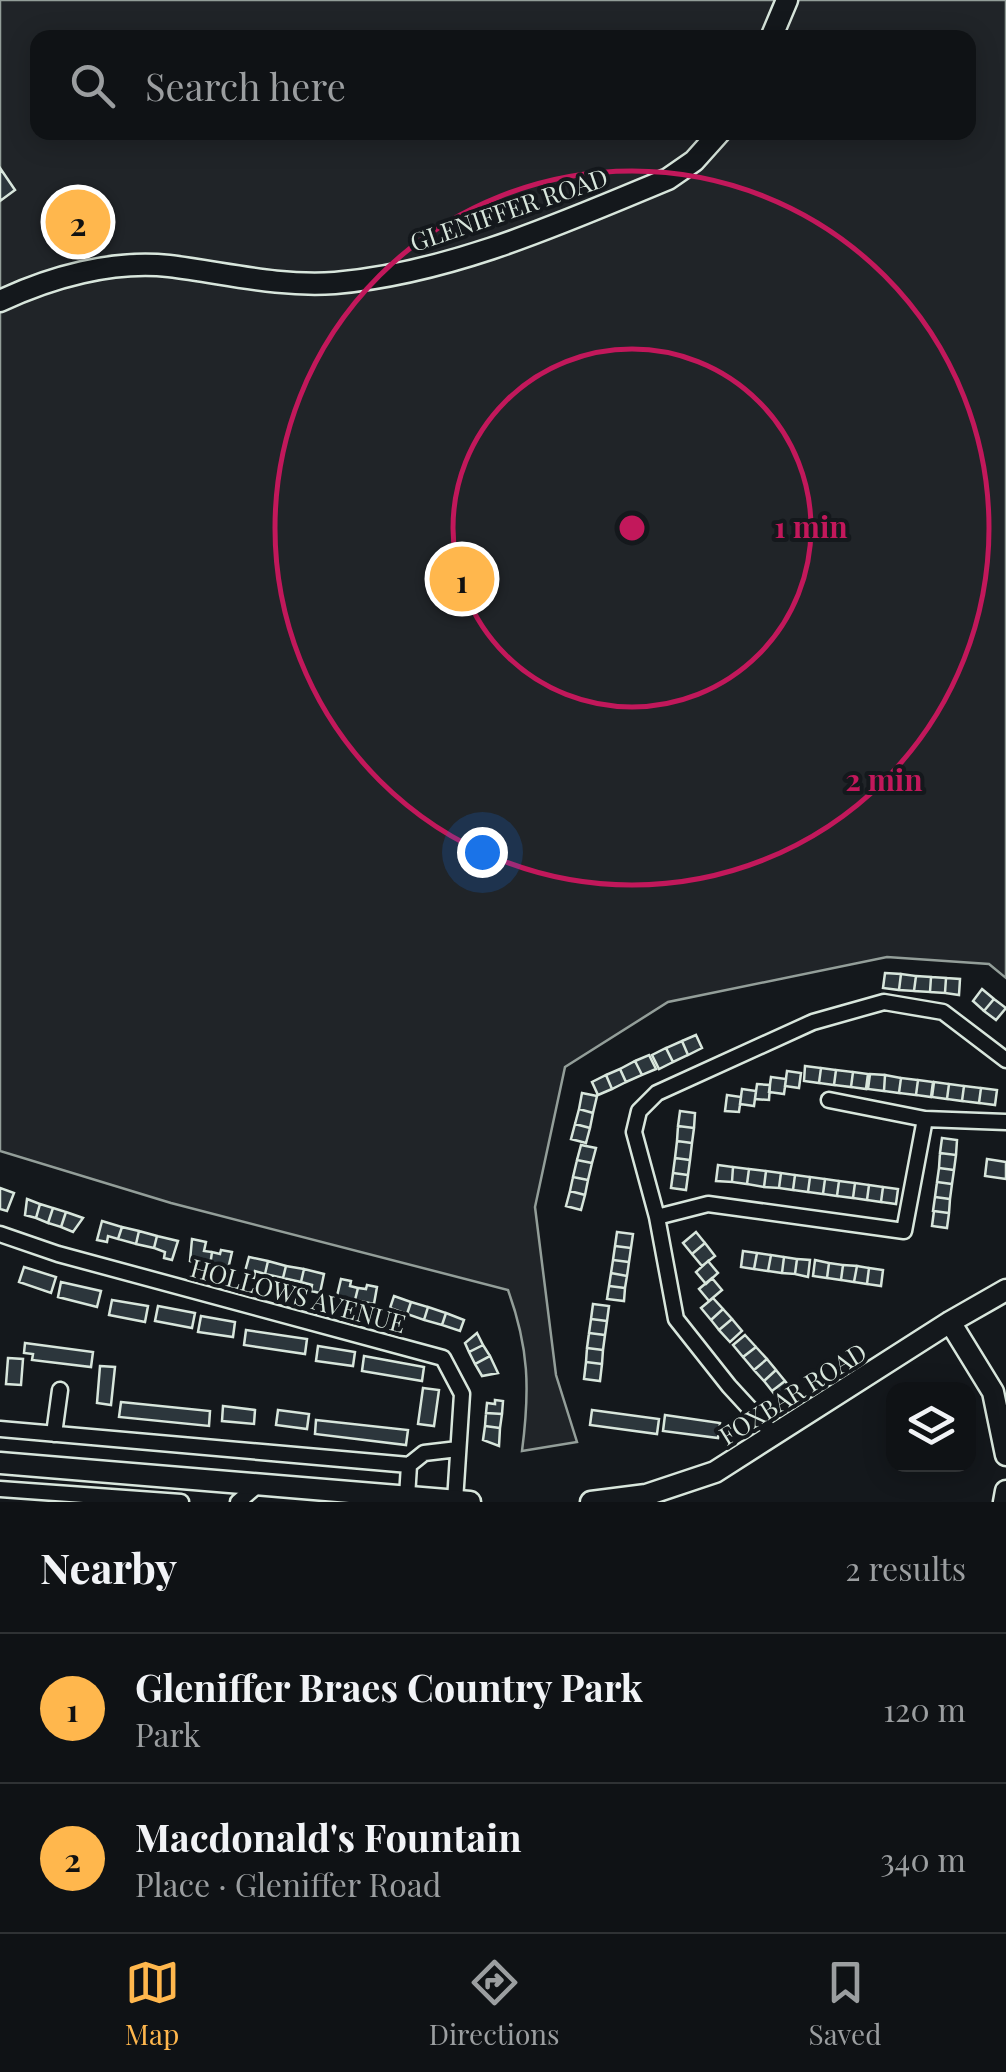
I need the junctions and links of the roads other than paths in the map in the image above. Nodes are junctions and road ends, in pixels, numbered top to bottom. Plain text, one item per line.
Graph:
1 (786, 0) edge
2 (773, 30) edge
3 (713, 140) edge
4 (0, 301) edge
5 (1006, 1060) edge
6 (829, 1100) dead end
7 (925, 1119) junction
8 (1006, 1122) edge
9 (657, 1217) junction
10 (0, 1234) edge
11 (1006, 1290) edge
12 (950, 1322) junction
13 (60, 1390) dead end
14 (0, 1429) edge
15 (54, 1434) junction
16 (774, 1436) junction
17 (458, 1449) junction
18 (1006, 1455) edge
19 (0, 1463) edge
20 (409, 1466) junction
21 (260, 1484) junction
22 (0, 1488) edge
23 (1006, 1490) edge
24 (407, 1497) junction
25 (454, 1501) edge
26 (181, 1502) edge
27 (238, 1502) edge
28 (470, 1502) edge
29 (591, 1502) edge
30 (1004, 1502) edge

1 - 2 street
3 - 4 street, GLENIFFER ROAD
5 - 9 street
6 - 7 street
7 - 8 street
7 - 9 street
9 - 16 street
10 - 17 street, HOLLOWS AVENUE
11 - 12 street, FOXBAR ROAD
12 - 16 street, FOXBAR ROAD
12 - 18 street
13 - 15 street
14 - 15 street
15 - 20 street
16 - 29 street, FOXBAR ROAD
17 - 20 street
17 - 25 street, HOLLOWS AVENUE
19 - 21 street
20 - 24 street
21 - 24 street
21 - 27 street
22 - 26 street
23 - 30 street
24 - 25 street
25 - 28 street

